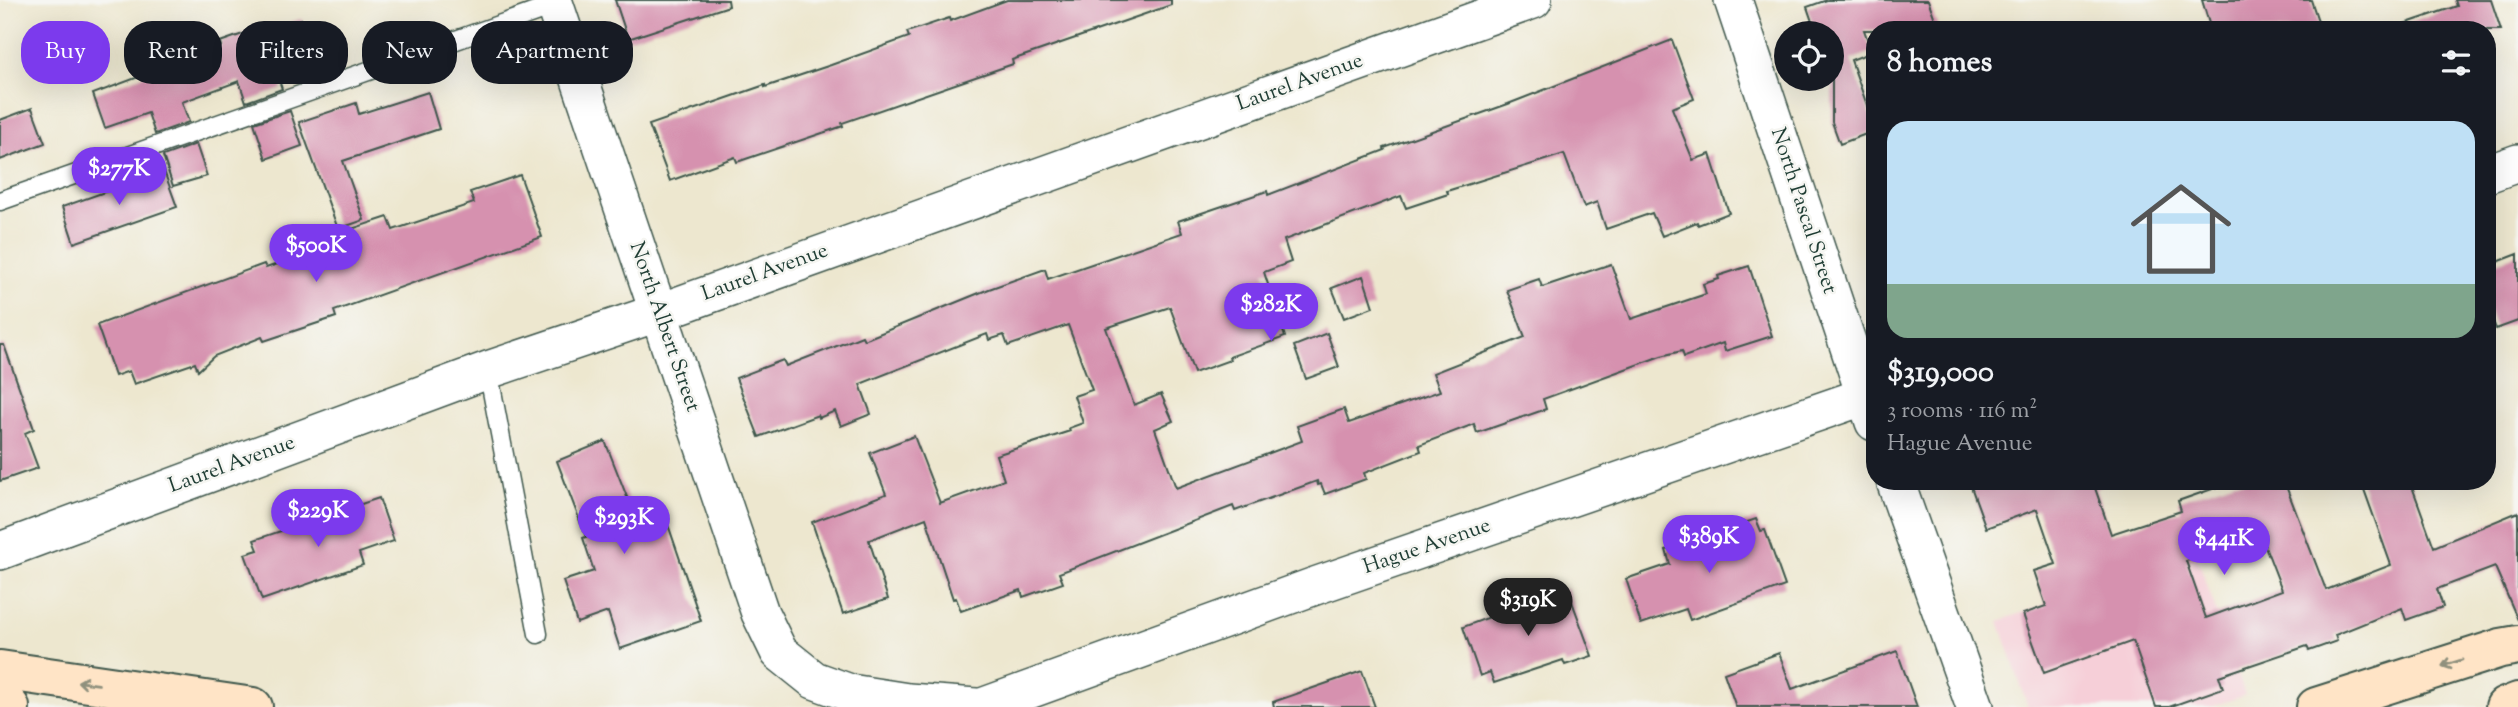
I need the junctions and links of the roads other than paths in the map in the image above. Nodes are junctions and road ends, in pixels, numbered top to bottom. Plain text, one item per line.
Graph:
1 (1533, 0) edge
2 (1732, 0) edge
3 (558, 2) edge
4 (2518, 163) edge
5 (2496, 171) edge
6 (0, 201) edge
7 (660, 312) junction
8 (488, 370) junction
9 (1866, 389) edge
10 (1866, 406) edge
11 (1898, 490) edge
12 (0, 551) edge
13 (538, 634) dead end
14 (2518, 645) edge
15 (779, 652) joint
16 (0, 670) edge
17 (0, 705) edge
18 (10, 707) edge
19 (253, 707) edge
20 (979, 707) edge
21 (1975, 707) edge
22 (2316, 707) edge

1 - 7 street, Laurel Avenue
2 - 9 street, North Pascal Street
3 - 6 lane
3 - 7 street, North Albert Street
4 - 5 street
7 - 8 street, Laurel Avenue
7 - 15 street, North Albert Street
8 - 12 street, Laurel Avenue
8 - 13 lane
10 - 20 street, Hague Avenue
11 - 21 street
14 -> 22 main road
15 - 20 street, Hague Avenue
19 -> 16 main road
17 - 18 main road

